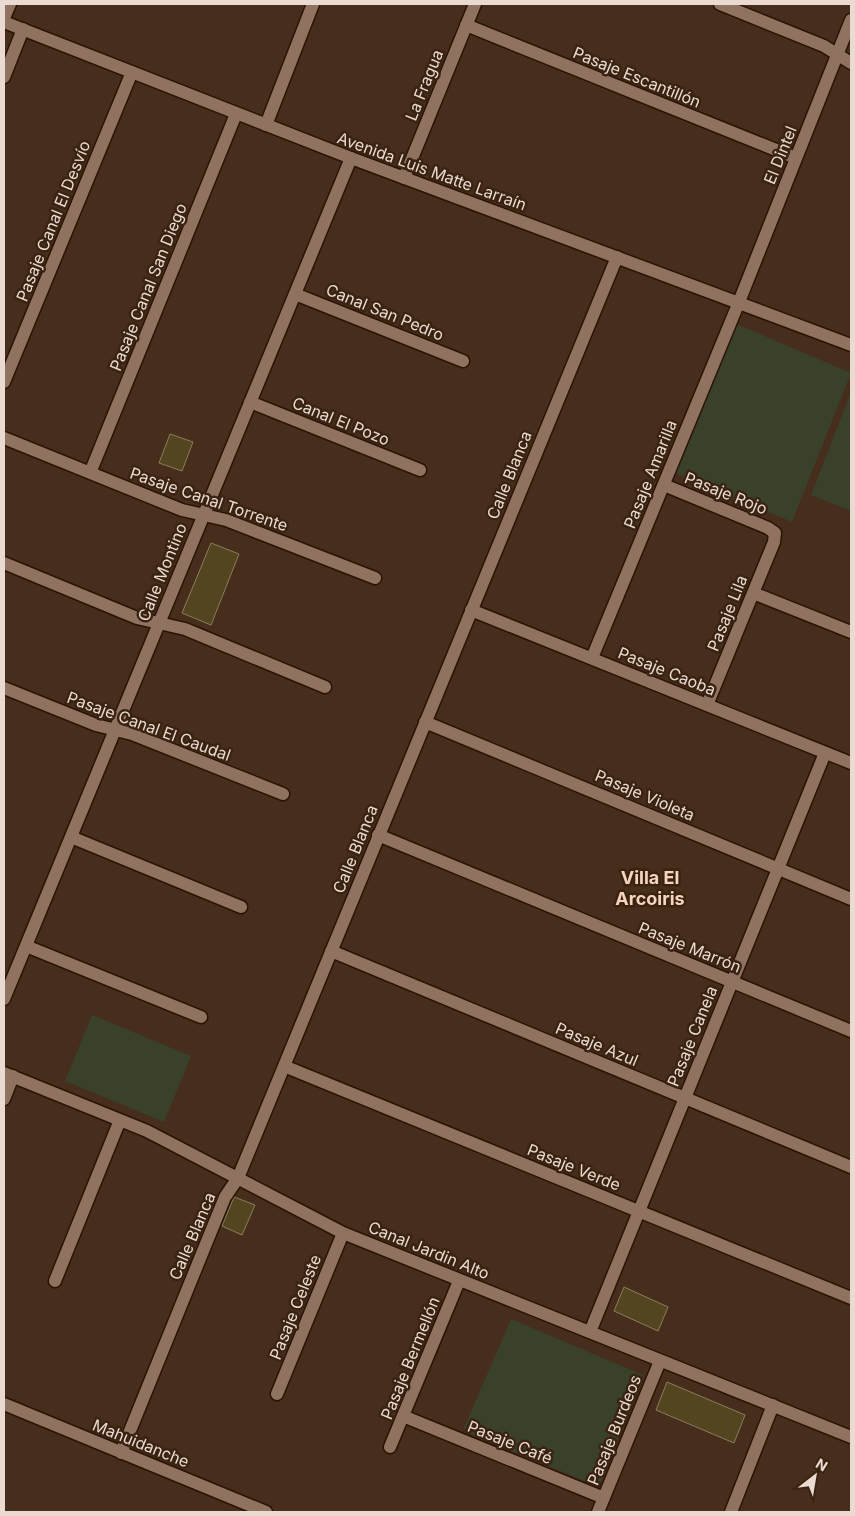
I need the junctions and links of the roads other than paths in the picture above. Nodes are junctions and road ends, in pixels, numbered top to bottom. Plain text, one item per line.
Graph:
1 (10, 4) edge
2 (313, 4) edge
3 (475, 4) edge
4 (720, 4) edge
5 (4, 18) edge
6 (851, 20) edge
7 (4, 22) edge
8 (466, 25) junction
9 (23, 30) junction
10 (838, 54) junction
11 (851, 63) edge
12 (132, 72) junction
13 (4, 77) edge
14 (236, 114) junction
15 (266, 125) junction
16 (351, 158) junction
17 (796, 158) junction
18 (404, 178) junction
19 (617, 257) junction
20 (295, 294) junction
21 (739, 302) junction
22 (851, 345) edge
23 (463, 361) dead end
24 (4, 382) edge
25 (250, 402) junction
26 (4, 438) edge
27 (420, 470) dead end
28 (90, 473) junction
29 (664, 485) junction
30 (204, 515) junction
31 (775, 533) joint
32 (4, 564) edge
33 (375, 578) dead end
34 (753, 593) junction
35 (471, 610) junction
36 (159, 623) junction
37 (851, 632) edge
38 (592, 658) junction
39 (325, 687) dead end
40 (4, 688) edge
41 (707, 705) junction
42 (426, 722) junction
43 (115, 730) junction
44 (825, 753) junction
45 (851, 763) edge
46 (283, 794) dead end
47 (378, 836) junction
48 (71, 837) junction
49 (778, 868) junction
50 (851, 898) edge
51 (241, 907) dead end
52 (26, 946) junction
53 (331, 951) junction
54 (732, 982) junction
55 (4, 999) edge
56 (201, 1017) dead end
57 (851, 1031) edge
58 (284, 1066) junction
59 (8, 1074) edge
60 (685, 1098) junction
61 (4, 1099) edge
62 (120, 1120) junction
63 (851, 1167) edge
64 (238, 1178) junction
65 (639, 1211) junction
66 (343, 1232) junction
67 (55, 1281) dead end
68 (459, 1281) junction
69 (851, 1298) edge
70 (590, 1332) junction
71 (660, 1361) junction
72 (277, 1394) dead end
73 (4, 1404) edge
74 (773, 1405) junction
75 (403, 1416) junction
76 (851, 1436) edge
77 (390, 1447) dead end
78 (121, 1453) junction
79 (604, 1498) junction
80 (260, 1511) edge
81 (598, 1512) edge
82 (730, 1512) edge

1 - 5 street
2 - 15 street
3 - 8 street, La Fragua
4 - 10 street
6 - 10 street, El Dintel
7 - 9 street, Avenida Luis Matte Larraín
8 - 17 street, Pasaje Escantillón
8 - 18 street, La Fragua
9 - 12 street, Avenida Luis Matte Larraín
9 - 13 street
10 - 11 street
10 - 17 street, El Dintel
12 - 14 street, Avenida Luis Matte Larraín
12 - 24 street, Pasaje Canal El Desvío
14 - 15 street, Avenida Luis Matte Larraín
14 - 28 street, Pasaje Canal San Diego
15 - 16 street, Avenida Luis Matte Larraín
16 - 18 street, Avenida Luis Matte Larraín
16 - 20 street, Calle Montino
17 - 21 street, El Dintel
18 - 19 street, Avenida Luis Matte Larraín
19 - 21 street, Avenida Luis Matte Larraín
19 - 35 street, Calle Blanca
20 - 23 street, Canal San Pedro
20 - 25 street, Calle Montino
21 - 22 street, Avenida Luis Matte Larraín
21 - 29 street, Pasaje Amarilla
25 - 27 street, Canal El Pozo
25 - 30 street, Calle Montino
26 - 28 street, Pasaje Canal Torrente
28 - 30 street, Pasaje Canal Torrente
29 - 31 street, Pasaje Rojo
29 - 38 street, Pasaje Amarilla
30 - 33 street, Pasaje Canal Torrente
30 - 36 street, Calle Montino
31 - 34 street, Pasaje Lila
32 - 36 street
34 - 37 street
34 - 41 street, Pasaje Lila
35 - 38 street, Pasaje Caoba
35 - 42 street, Calle Blanca
36 - 39 street
36 - 43 street, Calle Montino
38 - 41 street, Pasaje Caoba
40 - 43 street, Pasaje Canal El Caudal
41 - 44 street, Pasaje Caoba
42 - 47 street, Calle Blanca
42 - 49 street, Pasaje Violeta
43 - 46 street, Pasaje Canal El Caudal
43 - 48 street, Calle Montino
44 - 45 street, Pasaje Caoba
44 - 49 street, Pasaje Canela
47 - 53 street, Calle Blanca
47 - 54 street, Pasaje Marrón
48 - 51 street
48 - 52 street, Calle Montino
49 - 50 street, Pasaje Violeta
49 - 54 street, Pasaje Canela
52 - 55 street, Calle Montino
52 - 56 street
53 - 58 street, Calle Blanca
53 - 60 street, Pasaje Azul
54 - 57 street, Pasaje Marrón
54 - 60 street, Pasaje Canela
58 - 64 street, Calle Blanca
58 - 65 street, Pasaje Verde
59 - 61 street
59 - 62 street, Canal Jardin Alto
60 - 63 street, Pasaje Azul
60 - 65 street, Pasaje Canela
62 - 64 street, Canal Jardin Alto
62 - 67 street
64 - 66 street, Canal Jardin Alto
64 - 78 street, Calle Blanca
65 - 69 street, Pasaje Verde
65 - 70 street, Pasaje Canela
66 - 68 street, Canal Jardin Alto
66 - 72 street, Pasaje Celeste
68 - 70 street, Canal Jardin Alto
68 - 75 street, Pasaje Bermellón
70 - 71 street, Canal Jardin Alto
71 - 74 street, Canal Jardin Alto
71 - 79 street, Pasaje Burdeos
73 - 78 street, Mahuidanche
74 - 76 street, Canal Jardin Alto
74 - 82 street
75 - 77 street, Pasaje Bermellón
75 - 79 street, Pasaje Café
78 - 80 street, Mahuidanche
79 - 81 street, Pasaje Burdeos

